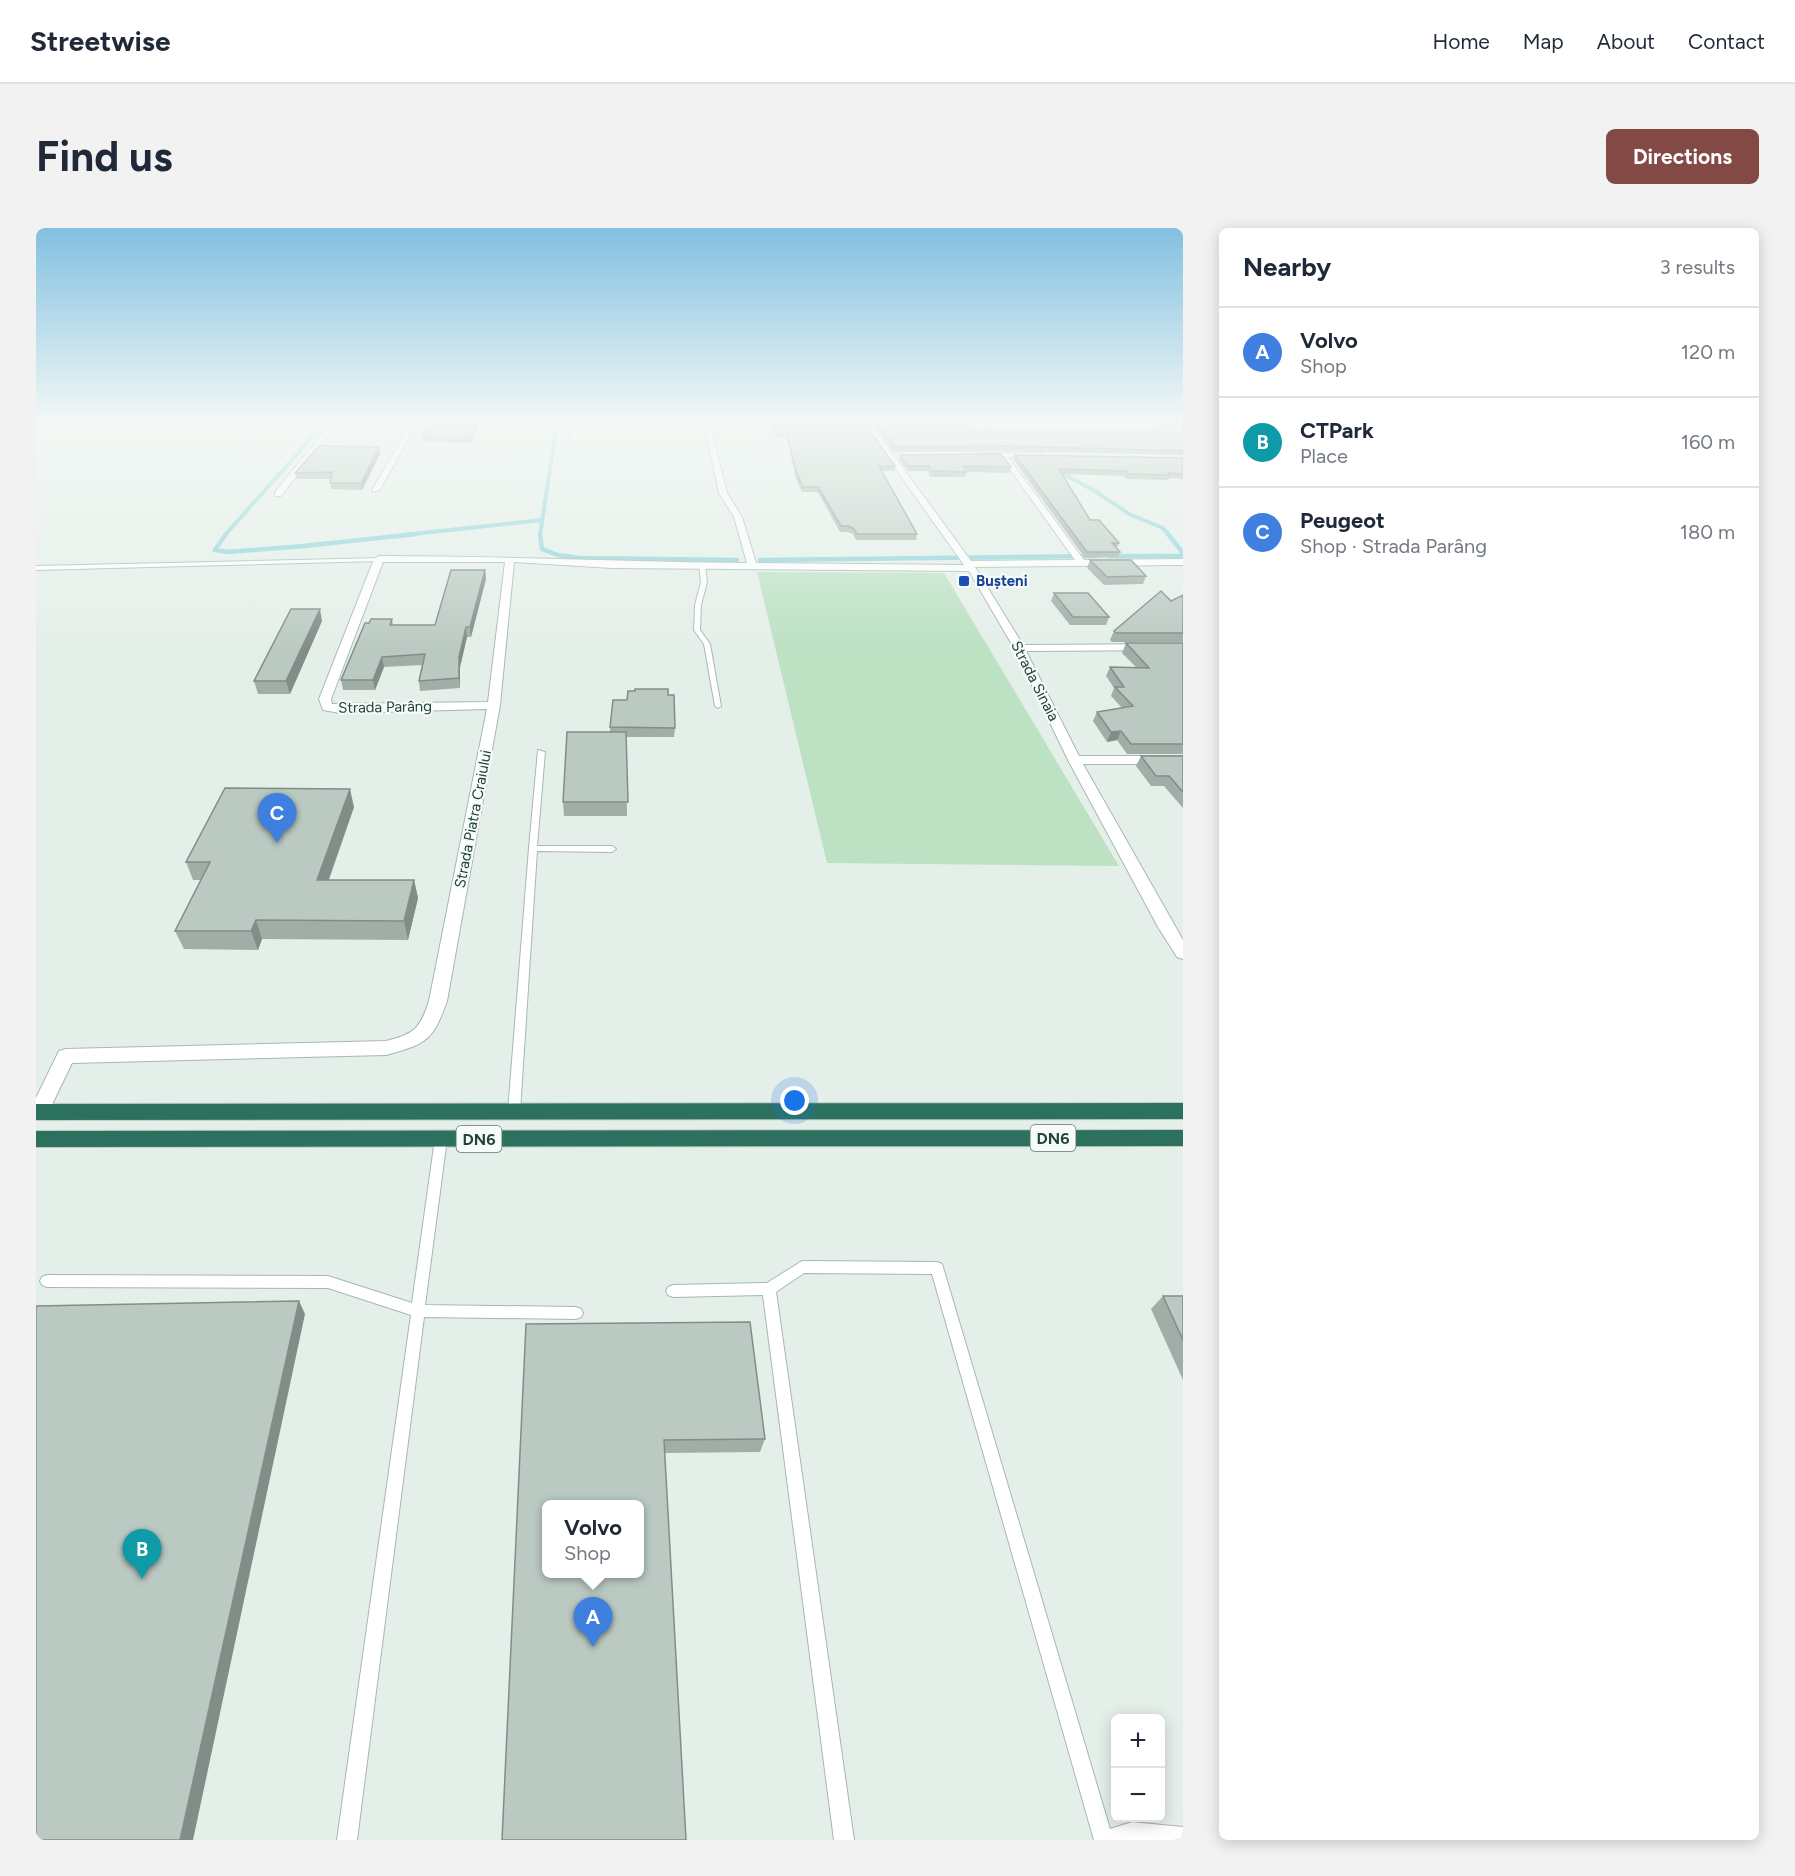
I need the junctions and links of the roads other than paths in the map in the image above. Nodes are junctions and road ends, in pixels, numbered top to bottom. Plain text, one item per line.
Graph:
1 (726, 498) edge
2 (921, 498) edge
3 (1034, 498) edge
4 (1078, 558) junction
5 (379, 559) junction
6 (510, 559) junction
7 (966, 561) junction
8 (1183, 562) edge
9 (702, 565) junction
10 (752, 566) junction
11 (36, 568) edge
12 (1183, 647) edge
13 (1019, 648) junction
14 (494, 705) junction
15 (718, 706) dead end
16 (541, 752) dead end
17 (1074, 760) junction
18 (1183, 760) edge
19 (533, 848) junction
20 (612, 849) dead end
21 (1183, 953) edge
22 (1183, 1110) edge
23 (514, 1111) junction
24 (37, 1112) edge
25 (1183, 1138) edge
26 (36, 1139) edge
27 (441, 1139) junction
28 (46, 1281) dead end
29 (769, 1290) junction
30 (673, 1291) dead end
31 (419, 1311) junction
32 (576, 1313) dead end
33 (1183, 1837) edge
34 (347, 1840) edge
35 (844, 1840) edge
36 (1105, 1840) edge

1 - 10 street
2 - 7 street, Strada Sinaia
3 - 4 street
4 - 7 street
4 - 8 street
5 - 6 street
5 - 11 lane
5 - 14 street, Strada Parâng
6 - 9 street
6 - 14 street, Strada Piatra Craiului
7 - 10 street
7 - 13 street, Strada Sinaia
9 - 10 street
9 - 15 lane
12 - 13 street
13 - 17 street, Strada Sinaia
14 - 24 street, Strada Piatra Craiului
16 - 19 lane
17 - 18 street
17 - 21 street, Strada Sinaia
19 - 20 lane
19 - 23 lane
22 - 23 highway, DN6
23 - 24 highway, DN6
25 - 27 highway, DN6
26 - 27 highway, DN6
27 - 31 lane
28 - 31 lane
29 - 30 lane
29 - 35 lane
29 - 36 lane
31 - 32 lane
31 - 34 lane
33 - 36 lane

